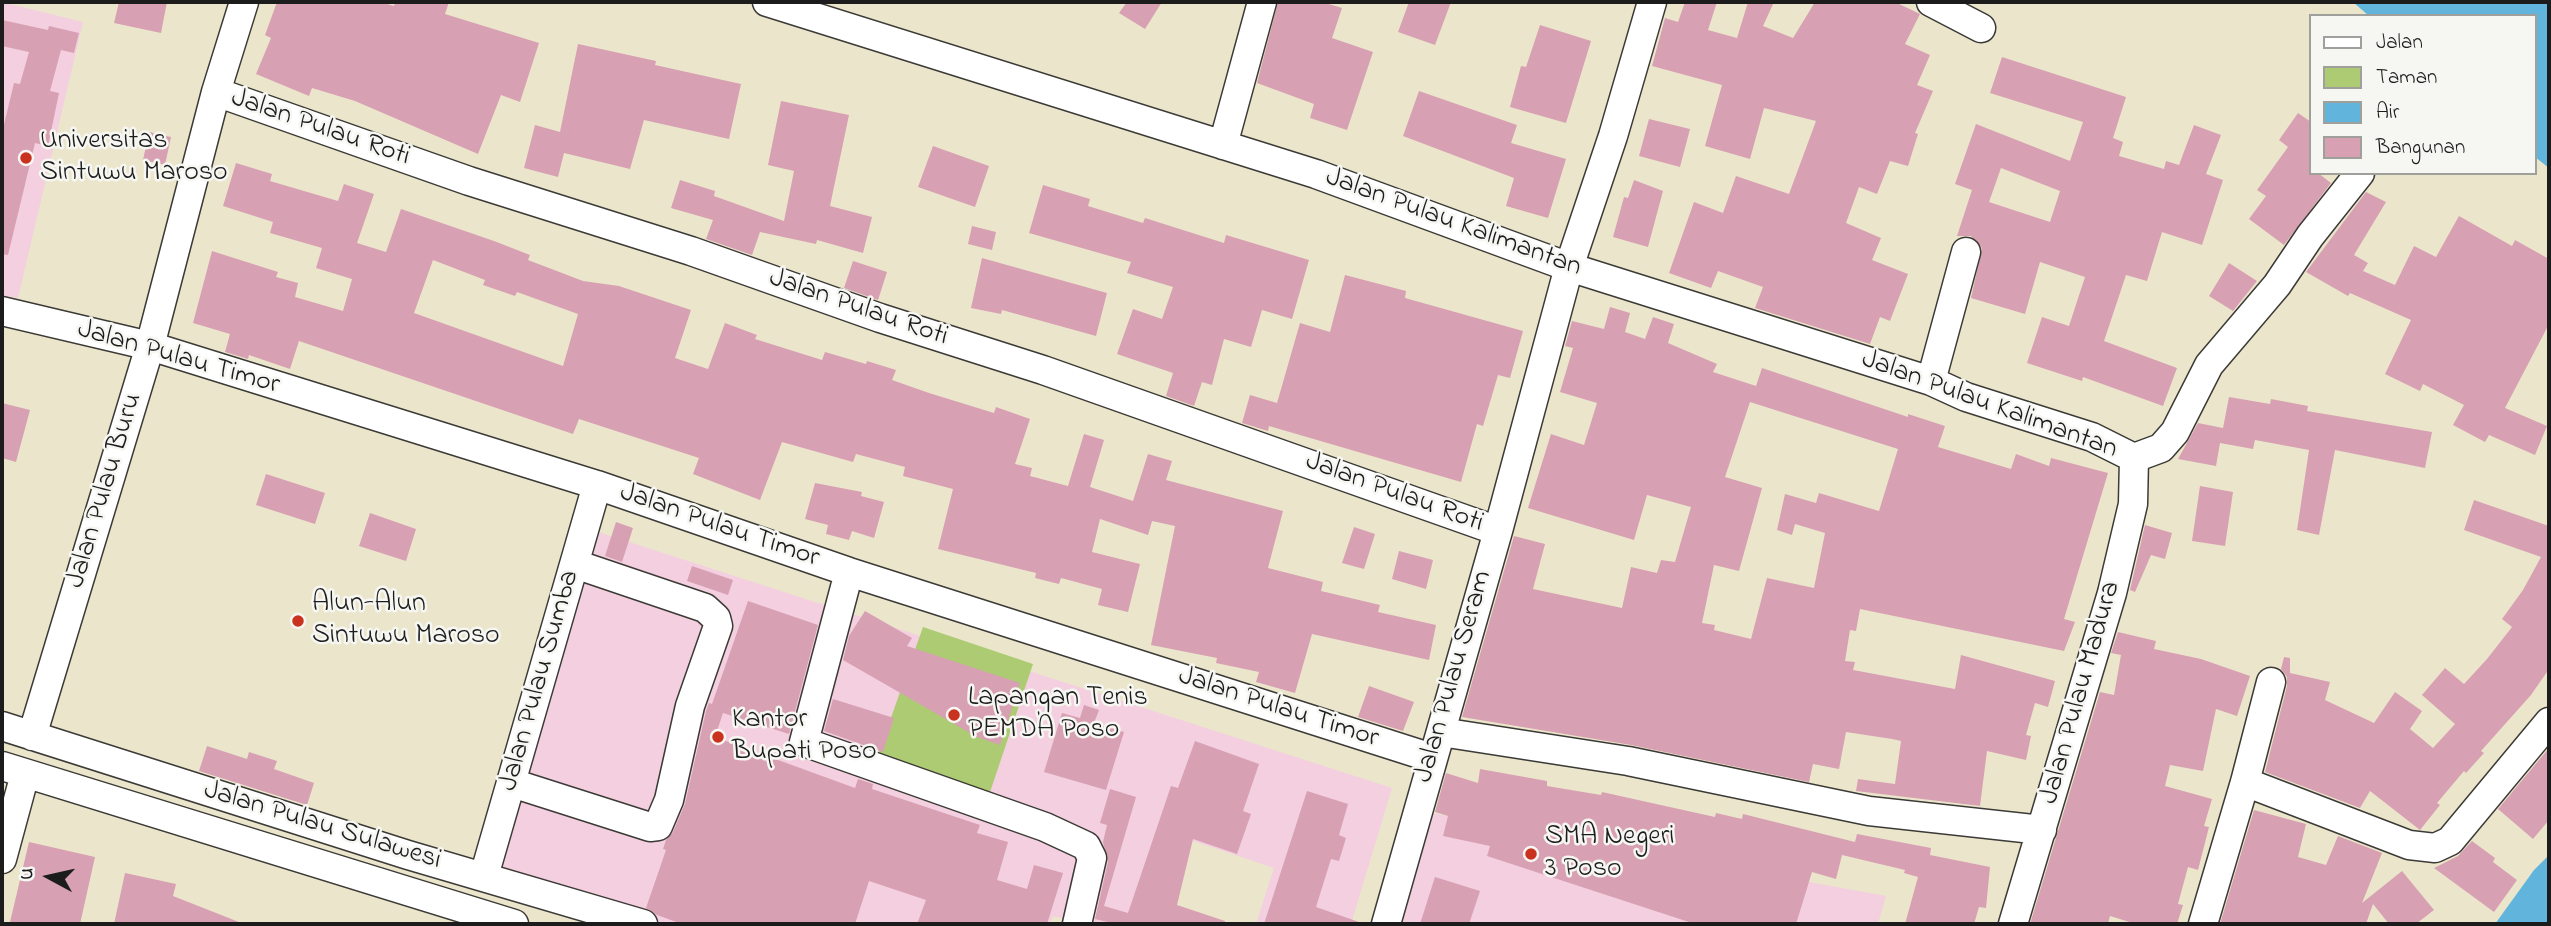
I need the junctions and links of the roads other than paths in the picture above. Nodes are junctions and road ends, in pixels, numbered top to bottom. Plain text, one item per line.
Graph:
1 (244, 2) edge
2 (767, 2) edge
3 (1262, 2) edge
4 (1652, 2) edge
5 (1947, 6) edge
6 (1981, 28) dead end
7 (216, 92) junction
8 (1223, 145) junction
9 (2359, 175) edge
10 (1966, 252) dead end
11 (1569, 267) junction
12 (2, 310) edge
13 (150, 346) junction
14 (1931, 381) junction
15 (2134, 458) junction
16 (597, 485) junction
17 (1498, 531) junction
18 (575, 564) junction
19 (849, 572) junction
20 (2271, 682) dead end
21 (2549, 722) edge
22 (2, 726) edge
23 (1441, 732) junction
24 (32, 736) junction
25 (1432, 758) junction
26 (13, 770) edge
27 (2245, 782) junction
28 (512, 783) junction
29 (234, 800) junction
30 (2042, 830) junction
31 (225, 835) junction
32 (2, 859) edge
33 (484, 876) junction
34 (470, 918) edge
35 (514, 924) edge
36 (643, 924) edge
37 (1077, 924) edge
38 (1386, 924) edge
39 (2013, 924) edge
40 (2203, 924) edge

1 - 7 street, Jalan Pulau Buru
2 - 8 street, Jalan Pulau Kalimantan
3 - 8 street
4 - 11 street, Jalan Pulau Seram
5 - 6 street
7 - 13 street, Jalan Pulau Buru
7 - 17 street, Jalan Pulau Roti
8 - 11 street, Jalan Pulau Kalimantan
9 - 15 street
10 - 14 street
11 - 14 street, Jalan Pulau Kalimantan
11 - 17 street, Jalan Pulau Seram
12 - 13 street, Jalan Pulau Timor
13 - 16 street, Jalan Pulau Timor
13 - 24 street, Jalan Pulau Buru
14 - 15 street, Jalan Pulau Kalimantan
15 - 30 street, Jalan Pulau Madura
16 - 18 street, Jalan Pulau Sumba
16 - 19 street, Jalan Pulau Timor
17 - 23 street, Jalan Pulau Seram
18 - 28 street, Jalan Pulau Sumba
18 - 28 street
19 - 25 street, Jalan Pulau Timor
19 - 37 street
20 - 27 street
21 - 27 street
22 - 24 street, Jalan Pulau Sulawesi
23 - 25 street, Jalan Pulau Seram
23 - 30 street
24 - 29 street, Jalan Pulau Sulawesi
25 - 38 street, Jalan Pulau Seram
26 - 31 street, Jalan Pulau Sulawesi
26 - 32 street
27 - 40 street
28 - 33 street, Jalan Pulau Sumba
29 - 31 street
29 - 33 street, Jalan Pulau Sulawesi
30 - 39 street, Jalan Pulau Madura
31 - 34 street, Jalan Pulau Sulawesi
33 - 36 street, Jalan Pulau Sulawesi
34 - 35 street, Jalan Pulau Sulawesi

